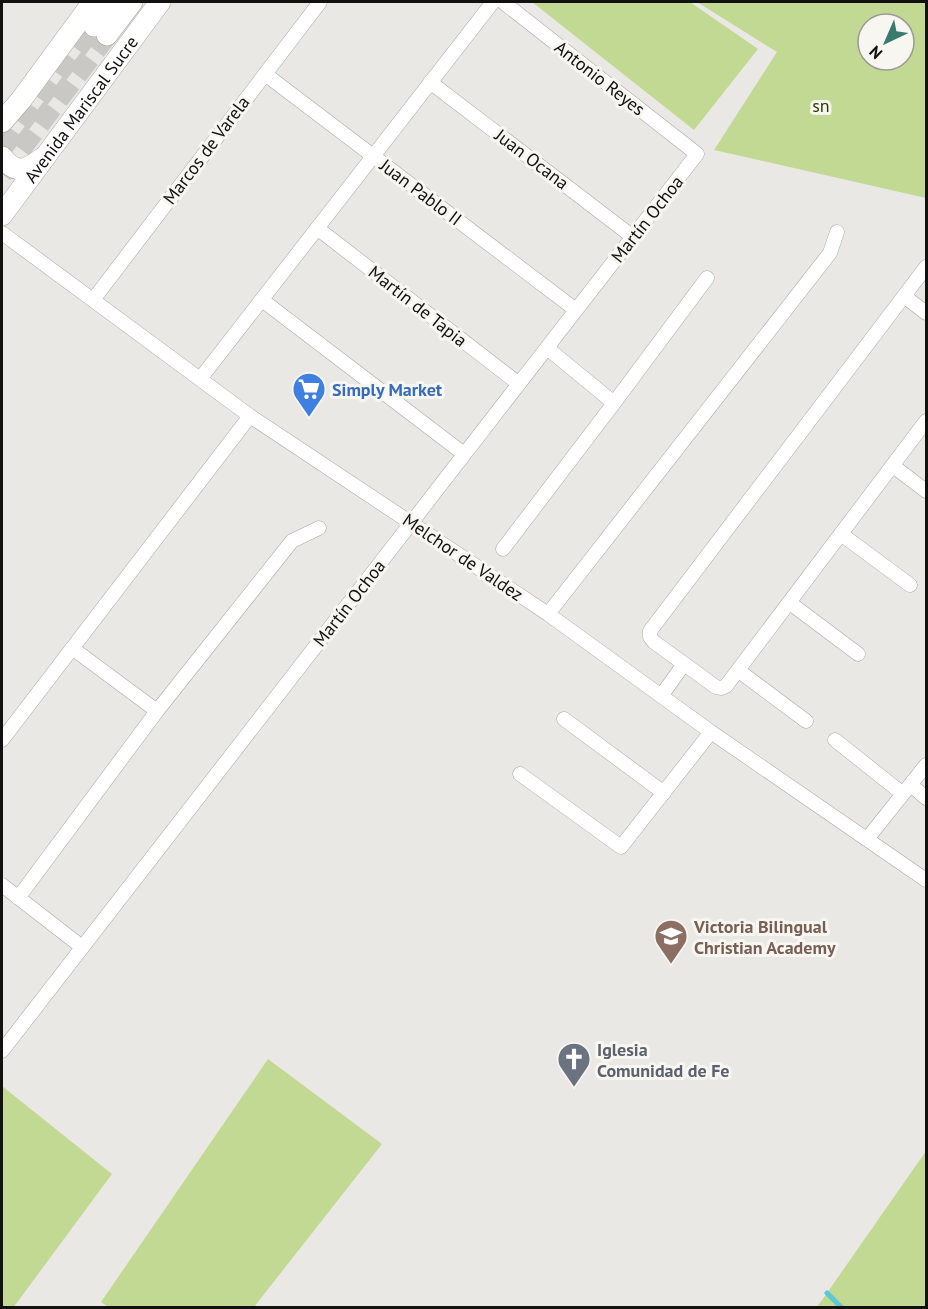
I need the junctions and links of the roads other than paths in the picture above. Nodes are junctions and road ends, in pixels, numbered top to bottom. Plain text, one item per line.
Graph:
1 (93, 2) edge
2 (112, 2) edge
3 (132, 2) edge
4 (160, 2) edge
5 (320, 2) edge
6 (493, 2) edge
7 (503, 2) edge
8 (265, 74) junction
9 (430, 82) junction
10 (21, 100) junction
11 (2, 122) edge
12 (2, 136) edge
13 (697, 154) joint
14 (45, 155) junction
15 (373, 156) junction
16 (2, 157) edge
17 (2, 215) edge
18 (317, 228) junction
19 (837, 232) dead end
20 (2, 233) edge
21 (633, 237) junction
22 (927, 267) edge
23 (707, 278) dead end
24 (904, 296) junction
25 (93, 300) junction
26 (262, 300) junction
27 (576, 310) junction
28 (927, 313) edge
29 (547, 348) junction
30 (200, 379) junction
31 (519, 384) junction
32 (614, 403) junction
33 (250, 416) junction
34 (927, 421) edge
35 (465, 454) junction
36 (893, 466) junction
37 (927, 491) edge
38 (412, 522) junction
39 (319, 528) dead end
40 (841, 534) junction
41 (503, 549) dead end
42 (910, 585) dead end
43 (790, 603) junction
44 (548, 614) junction
45 (72, 648) junction
46 (858, 654) dead end
47 (684, 664) junction
48 (739, 671) junction
49 (661, 696) junction
50 (157, 711) junction
51 (564, 719) dead end
52 (806, 721) dead end
53 (711, 732) junction
54 (2, 740) edge
55 (835, 740) dead end
56 (927, 765) edge
57 (520, 774) dead end
58 (907, 790) junction
59 (664, 793) junction
60 (927, 798) edge
61 (867, 839) junction
62 (927, 880) edge
63 (2, 885) edge
64 (18, 898) junction
65 (82, 947) junction
66 (2, 1051) edge

1 - 10 main road
2 - 3 main road, Avenida Mariscal Sucre
4 - 14 main road, Avenida Mariscal Sucre
5 - 8 street, Marcos de Varela
6 - 9 street
7 - 13 street, Antonio Reyes
8 - 15 street, Juan Pablo II
8 - 25 street, Marcos de Varela
9 - 15 street
9 - 21 street, Juan Ocana
10 - 11 main road
10 - 12 main road
13 - 21 street, Martín Ochoa
14 - 16 main road
14 - 17 main road, Avenida Mariscal Sucre
15 - 18 street
15 - 27 street, Juan Pablo II
18 - 26 street
18 - 31 street, Martín de Tapia
19 - 44 street
20 - 25 street, Melchor de Valdez
21 - 27 street, Martín Ochoa
22 - 24 street
23 - 32 street
24 - 28 street
24 - 47 street
25 - 30 street, Melchor de Valdez
26 - 30 street
26 - 35 street
27 - 29 street, Martín Ochoa
29 - 31 street, Martín Ochoa
29 - 32 street
30 - 33 street, Melchor de Valdez
31 - 35 street, Martín Ochoa
32 - 41 street
33 - 38 street, Melchor de Valdez
33 - 45 street
34 - 36 street
35 - 38 street, Martín Ochoa
36 - 37 street
36 - 40 street
38 - 44 street, Melchor de Valdez
38 - 65 street, Martín Ochoa
39 - 50 street
40 - 42 street
40 - 43 street
43 - 46 street
43 - 48 street
44 - 49 street, Melchor de Valdez
45 - 50 street
45 - 54 street
47 - 48 street
47 - 49 street
48 - 52 street
49 - 53 street, Melchor de Valdez
50 - 64 street
51 - 59 street
53 - 59 street
53 - 61 street, Melchor de Valdez
55 - 58 street
56 - 58 street
57 - 59 street
58 - 60 street
58 - 61 street
61 - 62 street, Melchor de Valdez
63 - 64 street
64 - 65 street
65 - 66 street, Martín Ochoa

